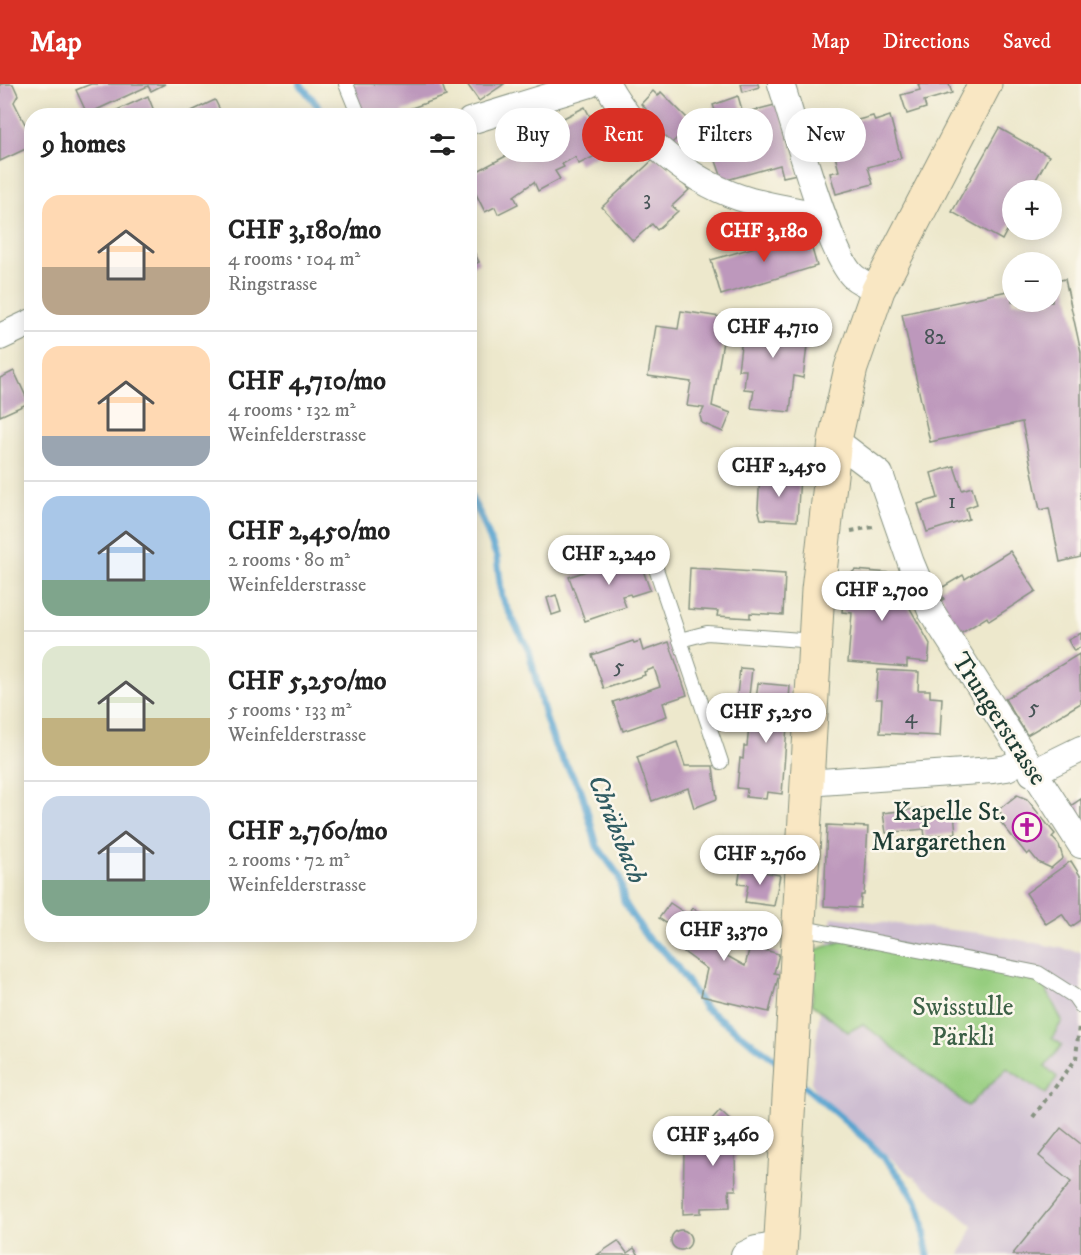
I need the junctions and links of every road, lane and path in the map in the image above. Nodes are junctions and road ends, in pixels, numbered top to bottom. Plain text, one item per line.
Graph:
1 (346, 84) edge
2 (590, 84) edge
3 (607, 84) edge
4 (781, 84) edge
5 (985, 84) edge
6 (356, 108) edge
7 (477, 119) edge
8 (823, 216) junction
9 (878, 290) junction
10 (24, 326) edge
11 (0, 337) edge
12 (834, 440) junction
13 (897, 522) junction
14 (841, 533) dead end
15 (650, 551) dead end
16 (680, 639) junction
17 (814, 641) junction
18 (1081, 749) edge
19 (721, 762) dead end
20 (1028, 766) junction
21 (806, 783) junction
22 (1081, 845) edge
23 (798, 927) junction
24 (1081, 1006) edge
25 (1033, 1117) dead end
26 (781, 1250) edge
27 (744, 1255) edge

1 - 6 lane
2 - 7 street
3 - 8 street
4 - 8 street
5 - 9 main road
8 - 9 street
9 - 12 main road
10 - 11 street
12 - 13 street, Trungerstrasse
12 - 17 main road
13 - 14 path
13 - 20 street, Trungerstrasse
15 - 16 lane
16 - 17 lane
16 - 19 lane
17 - 21 main road
18 - 20 street
20 - 21 street
20 - 22 street, Trungerstrasse
21 - 23 main road
23 - 24 lane
23 - 26 main road
24 - 25 path
26 - 27 street

